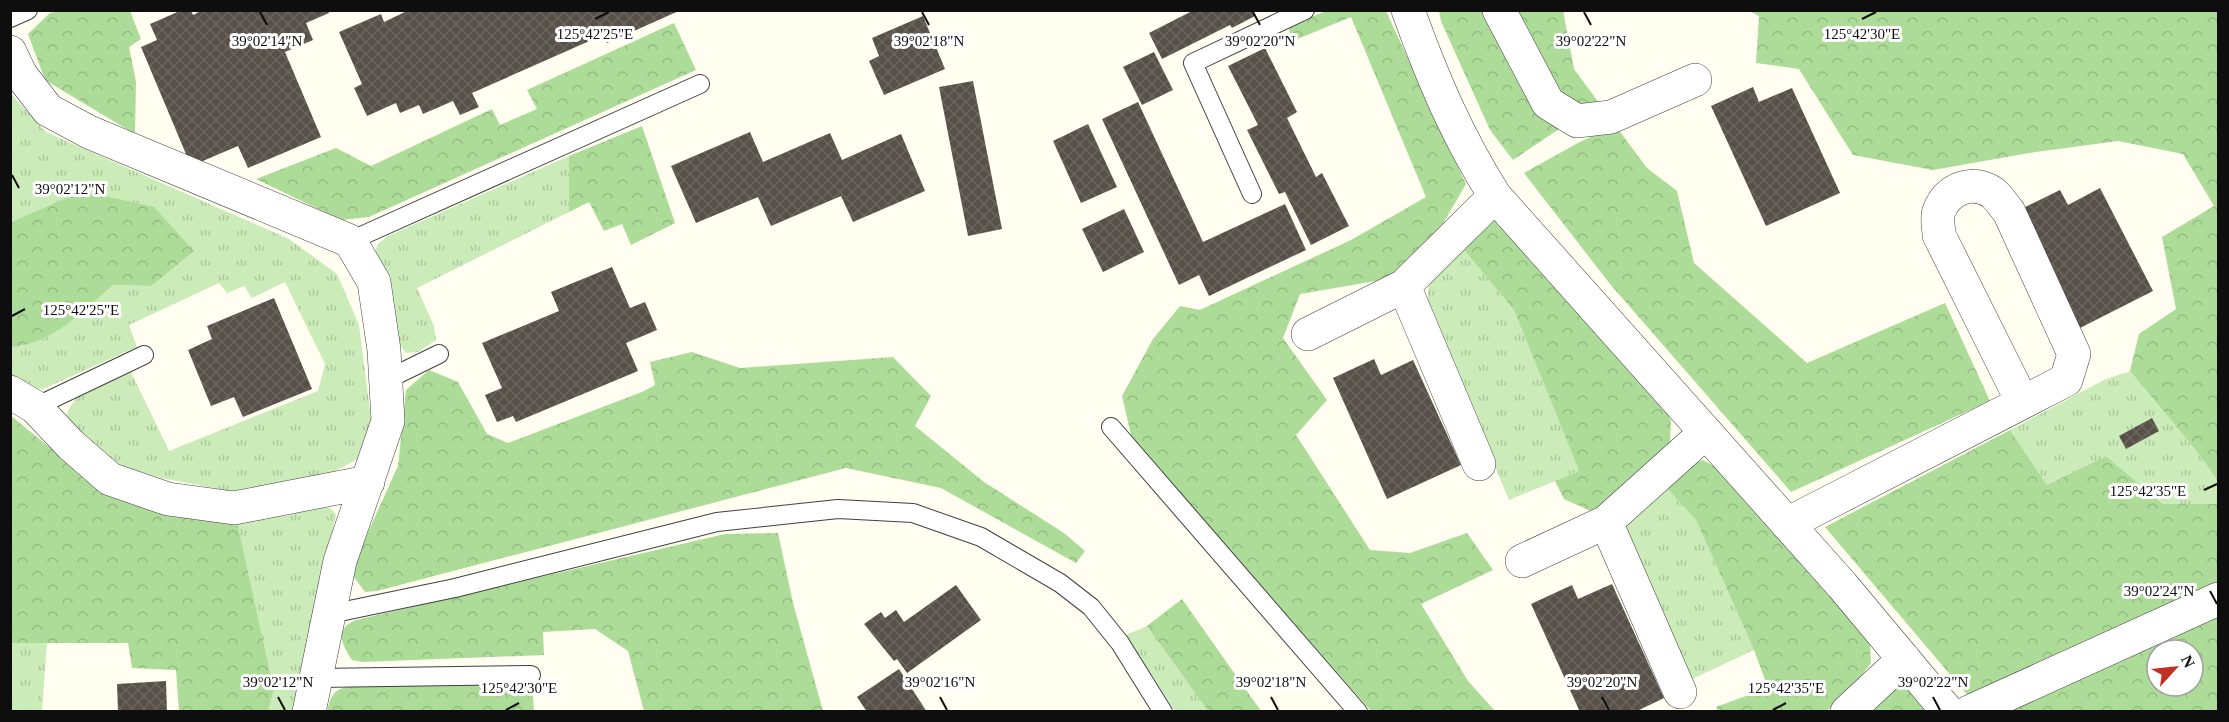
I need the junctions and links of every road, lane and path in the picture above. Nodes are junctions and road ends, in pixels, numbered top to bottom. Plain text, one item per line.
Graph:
1 (28, 10) edge
2 (1305, 10) edge
3 (1408, 10) edge
4 (1499, 10) edge
5 (10, 18) edge
6 (10, 52) edge
7 (1695, 80) dead end
8 (700, 84) dead end
9 (1252, 194) dead end
10 (1495, 196) junction
11 (350, 241) junction
12 (1404, 286) junction
13 (1308, 334) dead end
14 (439, 354) dead end
15 (144, 355) dead end
16 (386, 380) junction
17 (23, 400) edge
18 (2022, 401) junction
19 (1112, 427) dead end
20 (1705, 433) junction
21 (1479, 464) dead end
22 (368, 482) junction
23 (1606, 522) junction
24 (1787, 524) junction
25 (1522, 561) dead end
26 (2218, 599) edge
27 (330, 614) junction
28 (1904, 659) junction
29 (531, 675) dead end
30 (317, 678) junction
31 (1680, 692) dead end
32 (309, 711) edge
33 (1163, 711) edge
34 (1358, 711) edge
35 (1847, 711) edge
36 (1948, 711) edge
37 (1969, 711) edge

1 - 5 lane
2 - 9 lane
3 - 10 street
4 - 7 street
6 - 11 street
8 - 11 lane
10 - 12 street
10 - 20 street
11 - 16 street
12 - 13 street
12 - 21 street
14 - 16 lane
15 - 17 lane
16 - 22 street
17 - 22 street
18 - 18 street
18 - 24 street
19 - 34 lane
20 - 23 street
20 - 24 street
22 - 27 street
23 - 25 street
23 - 31 street
24 - 28 street
26 - 37 street
27 - 30 street
27 - 33 lane
28 - 35 street
28 - 36 street
29 - 30 lane
30 - 32 street

